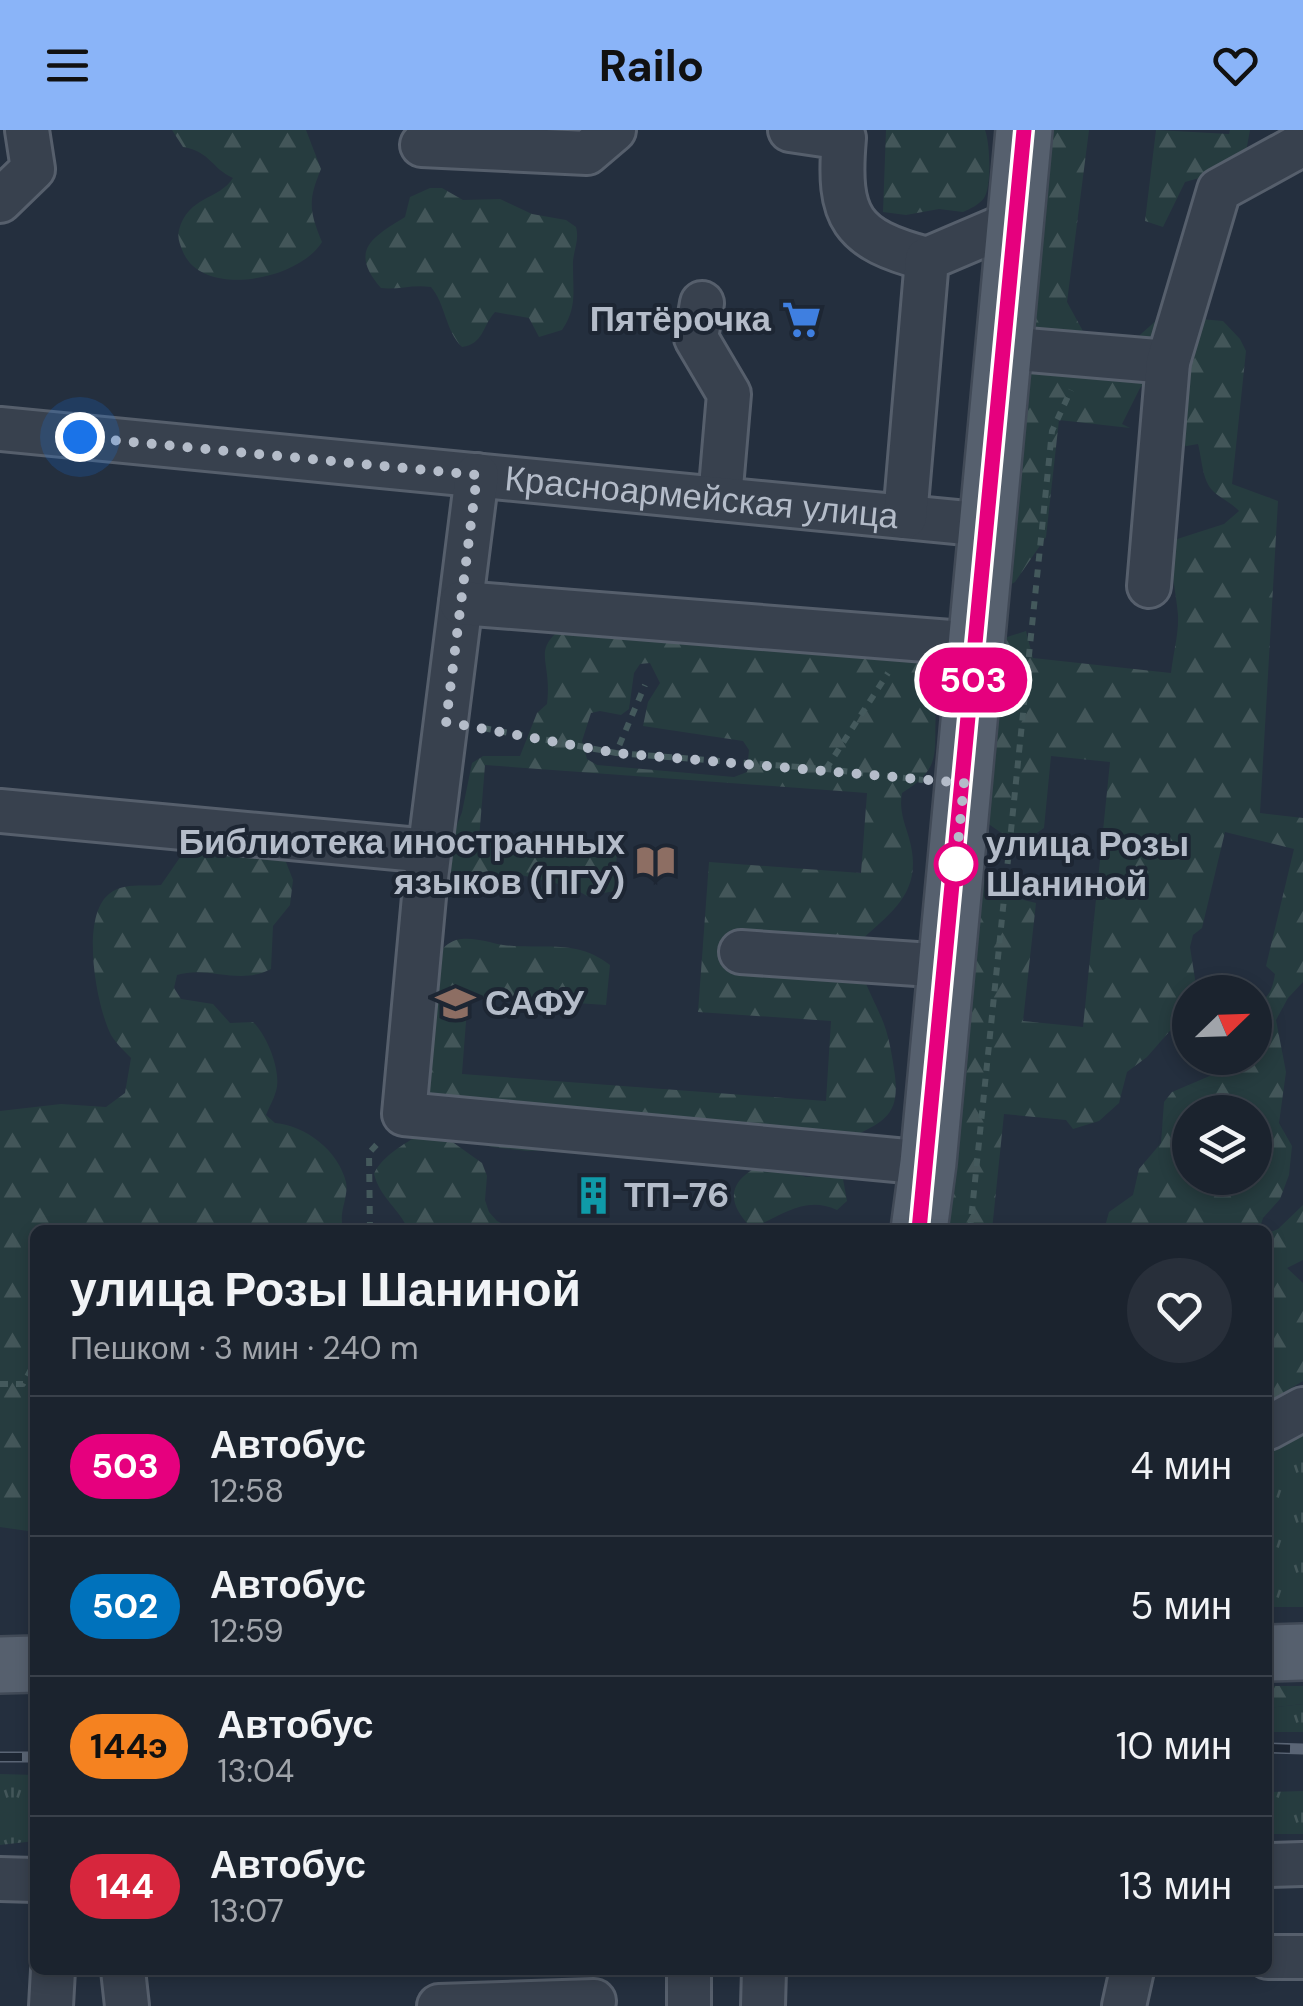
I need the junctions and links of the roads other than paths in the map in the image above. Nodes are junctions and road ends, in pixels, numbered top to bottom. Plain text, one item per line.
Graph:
1 (27, 130) edge
2 (614, 130) edge
3 (790, 130) edge
4 (1024, 130) edge
5 (1303, 144) edge
6 (422, 145) dead end
7 (0, 201) edge
8 (1016, 220) junction
9 (927, 259) junction
10 (702, 304) dead end
11 (1004, 348) junction
12 (1168, 362) junction
13 (0, 429) edge
14 (477, 475) junction
15 (720, 499) junction
16 (905, 517) junction
17 (987, 525) junction
18 (1149, 586) dead end
19 (461, 603) junction
20 (976, 644) junction
21 (0, 811) edge
22 (429, 851) junction
23 (741, 952) dead end
24 (946, 966) junction
25 (928, 1163) junction
26 (920, 1225) edge
27 (1303, 1409) edge
28 (1272, 1426) edge
29 (1303, 1652) edge
30 (1272, 1653) edge
31 (30, 1664) edge
32 (0, 1665) edge
33 (1272, 1864) edge
34 (1303, 1864) edge
35 (0, 1879) edge
36 (30, 1880) edge
37 (1272, 1957) edge
38 (1303, 1957) edge
39 (53, 1975) edge
40 (124, 1975) edge
41 (689, 1975) edge
42 (764, 1975) edge
43 (1131, 1975) edge
44 (594, 1992) edge
45 (51, 2006) edge
46 (127, 2006) edge
47 (439, 2006) edge
48 (688, 2006) edge
49 (762, 2006) edge
50 (1124, 2006) edge

1 - 7 street
2 - 6 street
3 - 9 street
4 - 8 main road
5 - 12 street
8 - 9 street
8 - 11 main road
9 - 16 street
10 - 15 street
11 - 12 street
11 - 17 main road
12 - 18 street
13 - 14 street, Красноармейская улица
14 - 15 street, Красноармейская улица
14 - 19 street
15 - 16 street, Красноармейская улица
16 - 17 street, Красноармейская улица
17 - 20 main road
19 - 20 street
19 - 22 street
20 - 24 main road
21 - 22 street
22 - 25 street
23 - 24 street
24 - 25 main road
25 - 26 main road
27 - 28 street
29 - 30 main road
31 - 32 main road
33 - 34 street
35 - 36 street
37 - 38 street
39 - 45 street
40 - 46 street
41 - 48 street
42 - 49 street
43 - 50 street
44 - 47 street

